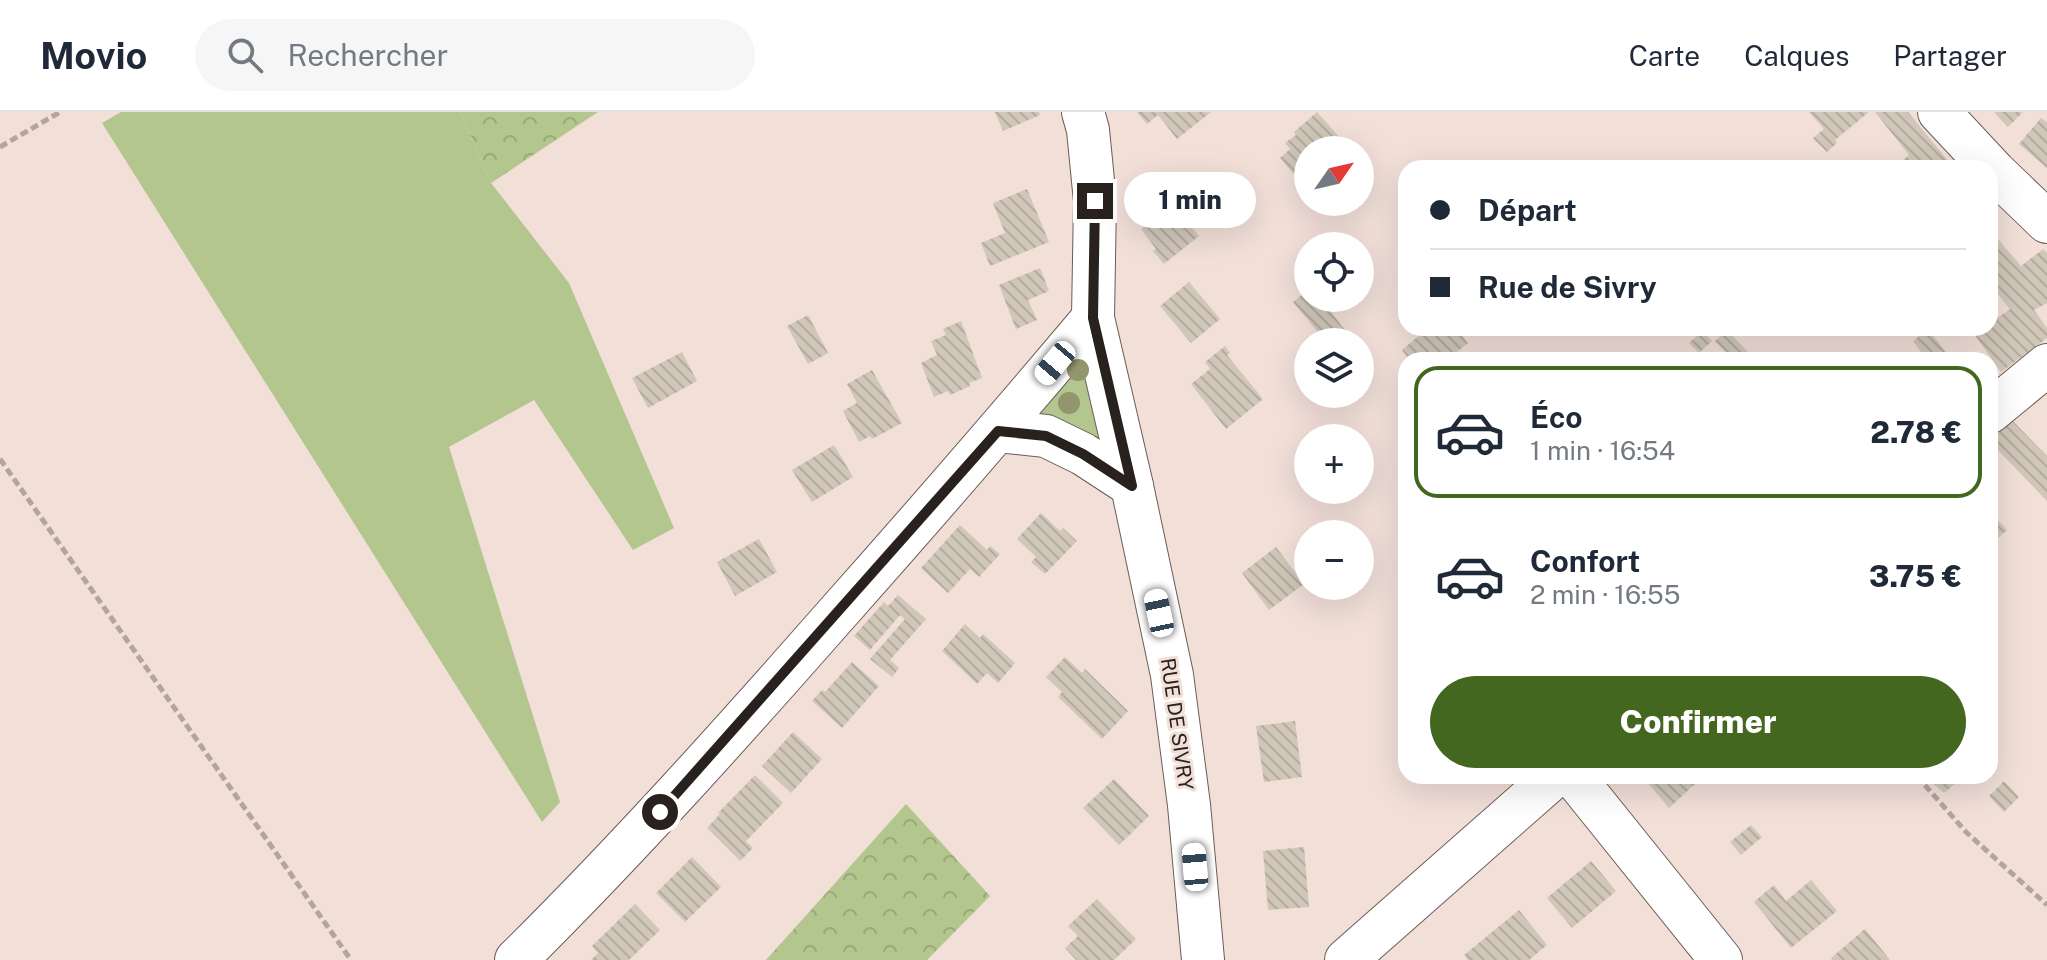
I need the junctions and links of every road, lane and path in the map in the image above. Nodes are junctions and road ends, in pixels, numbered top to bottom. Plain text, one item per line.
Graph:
1 (60, 112) edge
2 (1083, 112) edge
3 (1939, 112) edge
4 (0, 147) edge
5 (1984, 160) edge
6 (1998, 175) edge
7 (2047, 222) edge
8 (1093, 318) junction
9 (2047, 365) edge
10 (1998, 405) edge
11 (998, 431) junction
12 (0, 459) edge
13 (1132, 486) junction
14 (1546, 784) edge
15 (1579, 784) edge
16 (1924, 784) edge
17 (2047, 905) edge
18 (351, 960) edge
19 (516, 960) edge
20 (1203, 960) edge
21 (1346, 960) edge
22 (1721, 960) edge

1 - 4 path
2 - 8 street, RUE DE SIVRY
3 - 5 street
6 - 7 street
8 - 11 street
8 - 13 street, RUE DE SIVRY
9 - 10 street
11 - 13 street
11 - 19 street
12 - 18 path
13 - 20 street, RUE DE SIVRY
14 - 21 street
15 - 22 street
16 - 17 path

